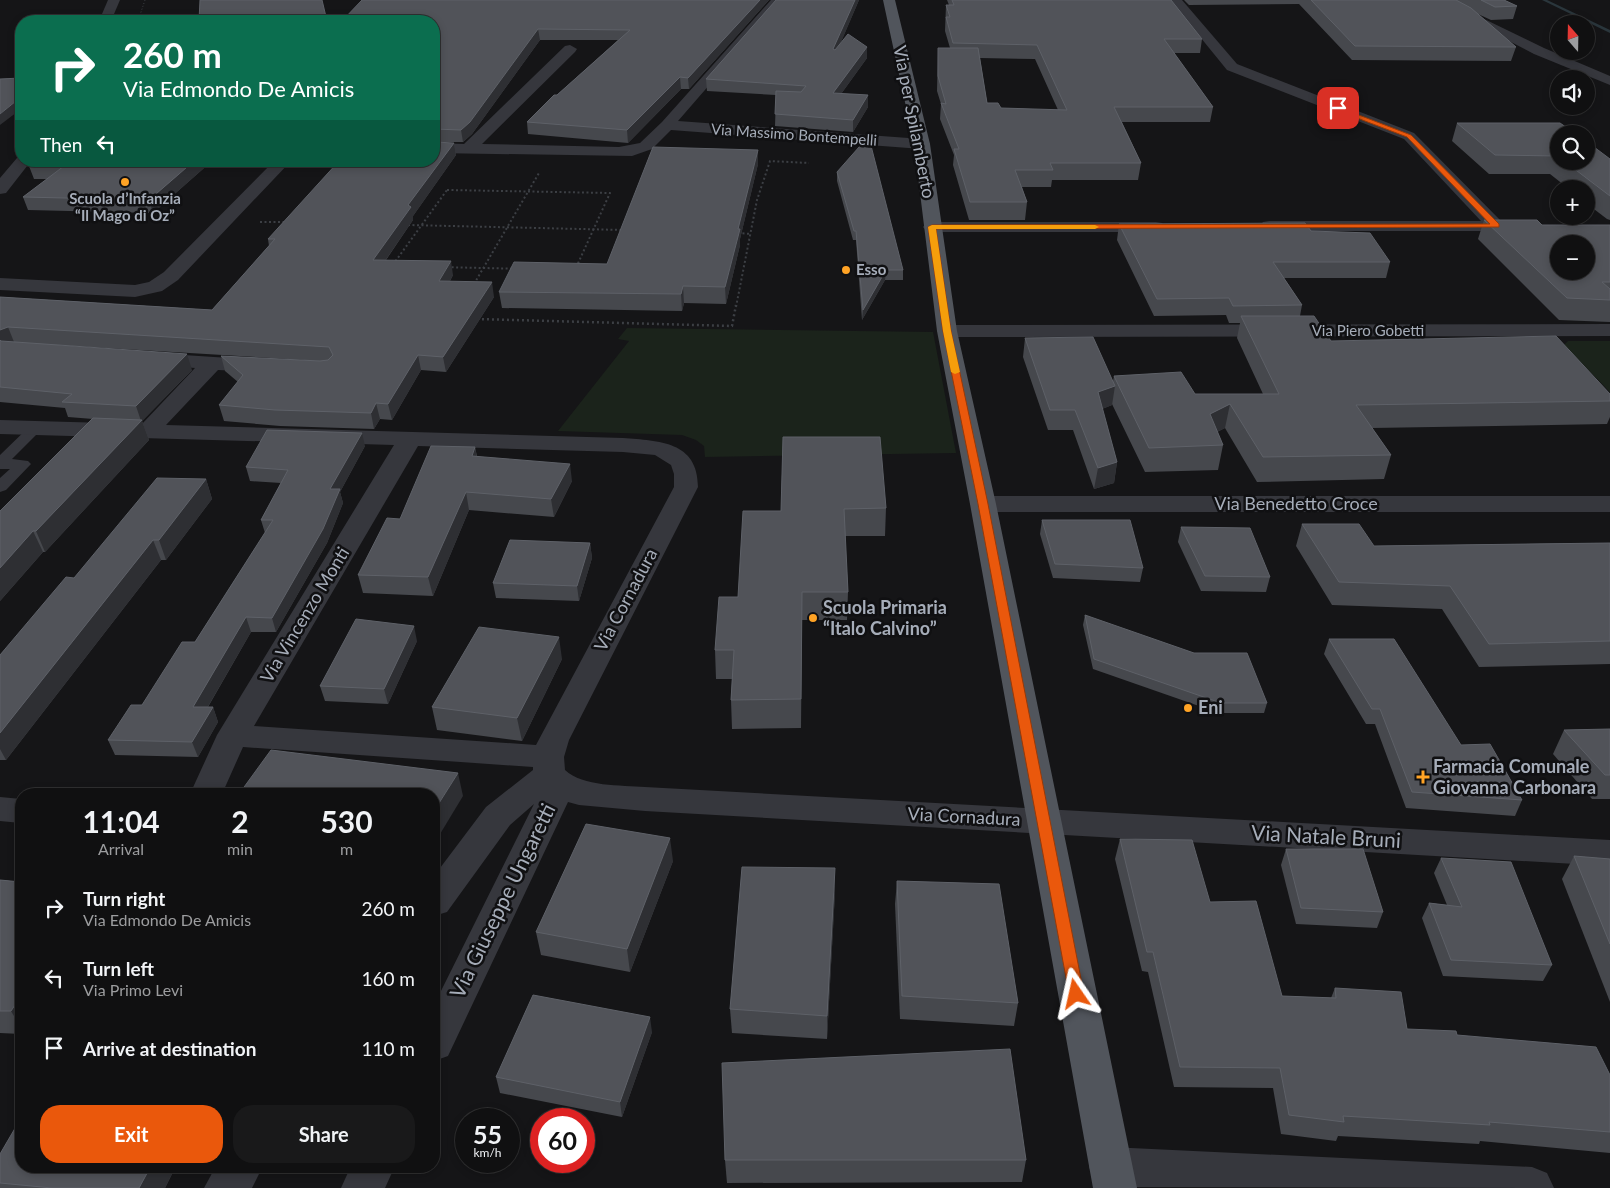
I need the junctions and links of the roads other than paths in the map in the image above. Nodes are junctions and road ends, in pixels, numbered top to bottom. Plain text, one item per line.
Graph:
1 (114, 0) edge
2 (777, 0) edge
3 (889, 0) edge
4 (1176, 0) edge
5 (1436, 0) edge
6 (108, 15) edge
7 (570, 49) edge
8 (1610, 80) edge
9 (666, 125) junction
10 (922, 144) junction
11 (440, 148) edge
12 (468, 149) junction
13 (18, 167) edge
14 (277, 167) edge
15 (0, 188) edge
16 (1249, 226) edge
17 (1496, 226) junction
18 (1534, 226) edge
19 (932, 227) junction
20 (1170, 227) edge
21 (0, 284) edge
22 (1536, 330) junction
23 (1610, 330) edge
24 (947, 331) junction
25 (1556, 352) edge
26 (133, 358) edge
27 (212, 363) junction
28 (277, 367) edge
29 (0, 427) edge
30 (36, 428) junction
31 (147, 432) junction
32 (410, 439) junction
33 (0, 464) edge
34 (0, 487) edge
35 (983, 504) junction
36 (1610, 504) edge
37 (233, 735) junction
38 (552, 772) junction
39 (209, 788) edge
40 (0, 809) edge
41 (15, 810) edge
42 (1043, 821) junction
43 (1610, 853) edge
44 (440, 894) edge
45 (440, 1030) edge
46 (237, 1173) edge
47 (370, 1173) edge
48 (1113, 1177) edge
49 (226, 1188) edge
50 (363, 1188) edge
51 (1532, 1188) edge

1 - 6 street
2 - 9 street
3 - 10 main road, Via per Spilamberto
4 - 17 street
5 - 8 street
7 - 12 street
9 - 10 street, Via Massimo Bontempelli
9 - 12 street
10 - 19 main road, Via per Spilamberto
11 - 12 street
13 - 15 street
14 - 21 street
16 - 17 street
17 - 18 street
19 - 20 street
19 - 24 main road, Via per Spilamberto
22 - 23 street, Via Piero Gobetti
22 - 24 street, Via Piero Gobetti
22 - 25 street
24 - 35 main road, Via per Spilamberto
26 - 27 street
27 - 28 street
27 - 31 street
29 - 30 street, Via Cornadura
30 - 31 street, Via Cornadura
30 - 33 lane
31 - 32 street, Via Cornadura
32 - 37 street, Via Vincenzo Monti
32 - 38 street, Via Cornadura
33 - 34 lane
35 - 36 street, Via Benedetto Croce
35 - 42 main road, Via per Spilamberto
37 - 38 street
37 - 39 street, Via Vincenzo Monti
38 - 42 street, Via Cornadura
38 - 44 street
38 - 45 street, Via Giuseppe Ungaretti
40 - 41 street
42 - 43 street, Via Natale Bruni
42 - 48 main road, Via per Spilamberto
46 - 49 street
47 - 50 street
48 - 51 street

